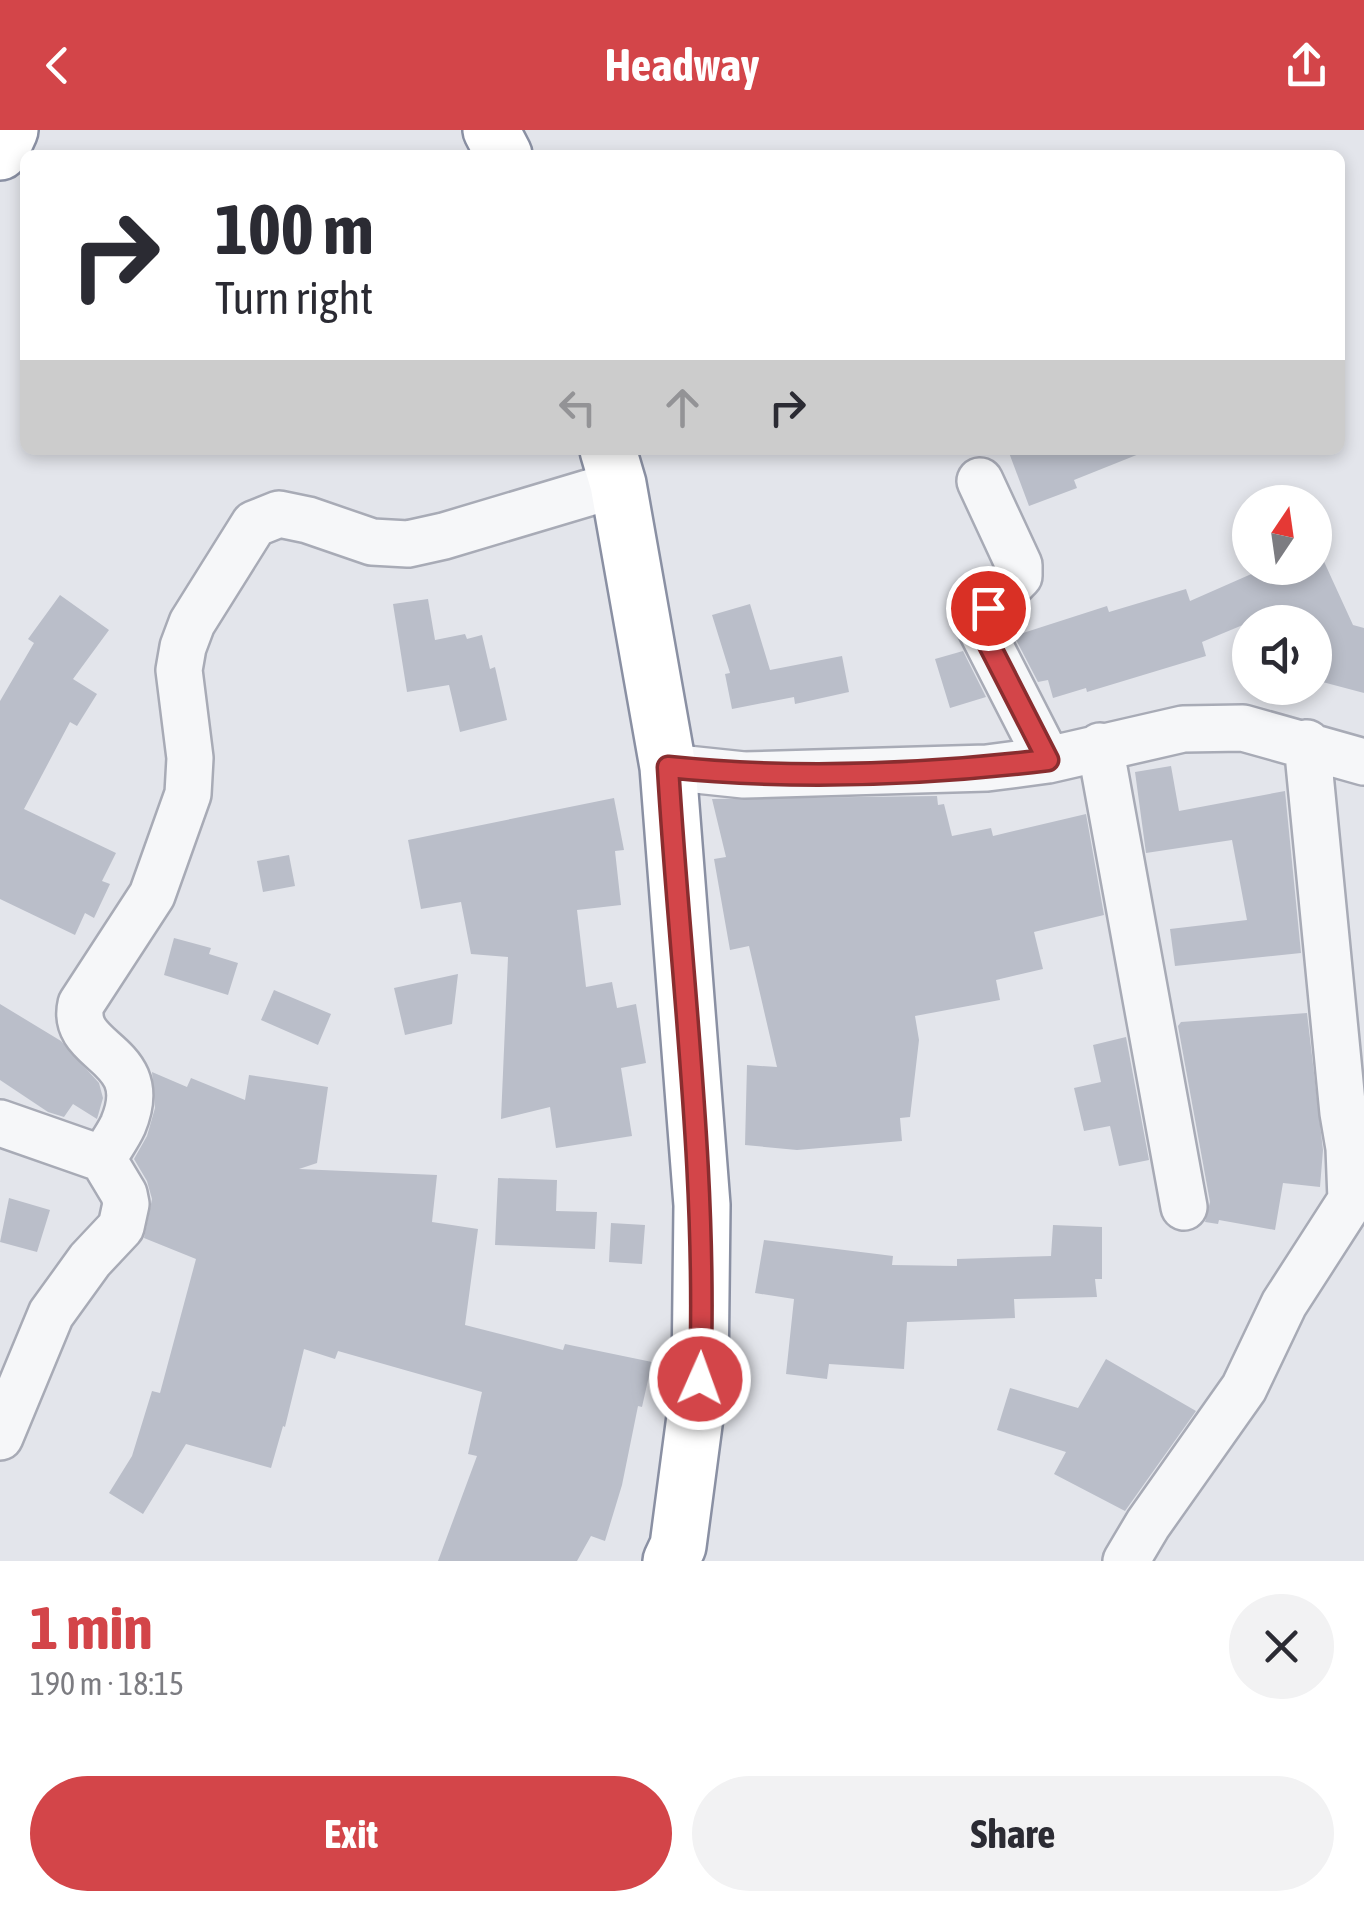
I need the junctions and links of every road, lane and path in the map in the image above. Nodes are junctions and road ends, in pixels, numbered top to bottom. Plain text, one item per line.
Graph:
1 (10, 130) edge
2 (0, 152) edge
3 (613, 467) edge
4 (980, 481) dead end
5 (1307, 743) junction
6 (1100, 746) junction
7 (1048, 760) junction
8 (1364, 762) edge
9 (668, 767) junction
10 (0, 1123) edge
11 (103, 1158) junction
12 (1184, 1207) dead end
13 (1349, 1224) edge
14 (0, 1437) edge
15 (672, 1561) edge
16 (1126, 1561) edge

1 - 2 highway
3 - 9 highway
3 - 11 street
4 - 7 street
5 - 6 street
5 - 8 street
5 - 13 street
6 - 7 street
6 - 12 street
7 - 9 street
9 - 15 highway
10 - 11 street
11 - 14 street
13 - 16 street

